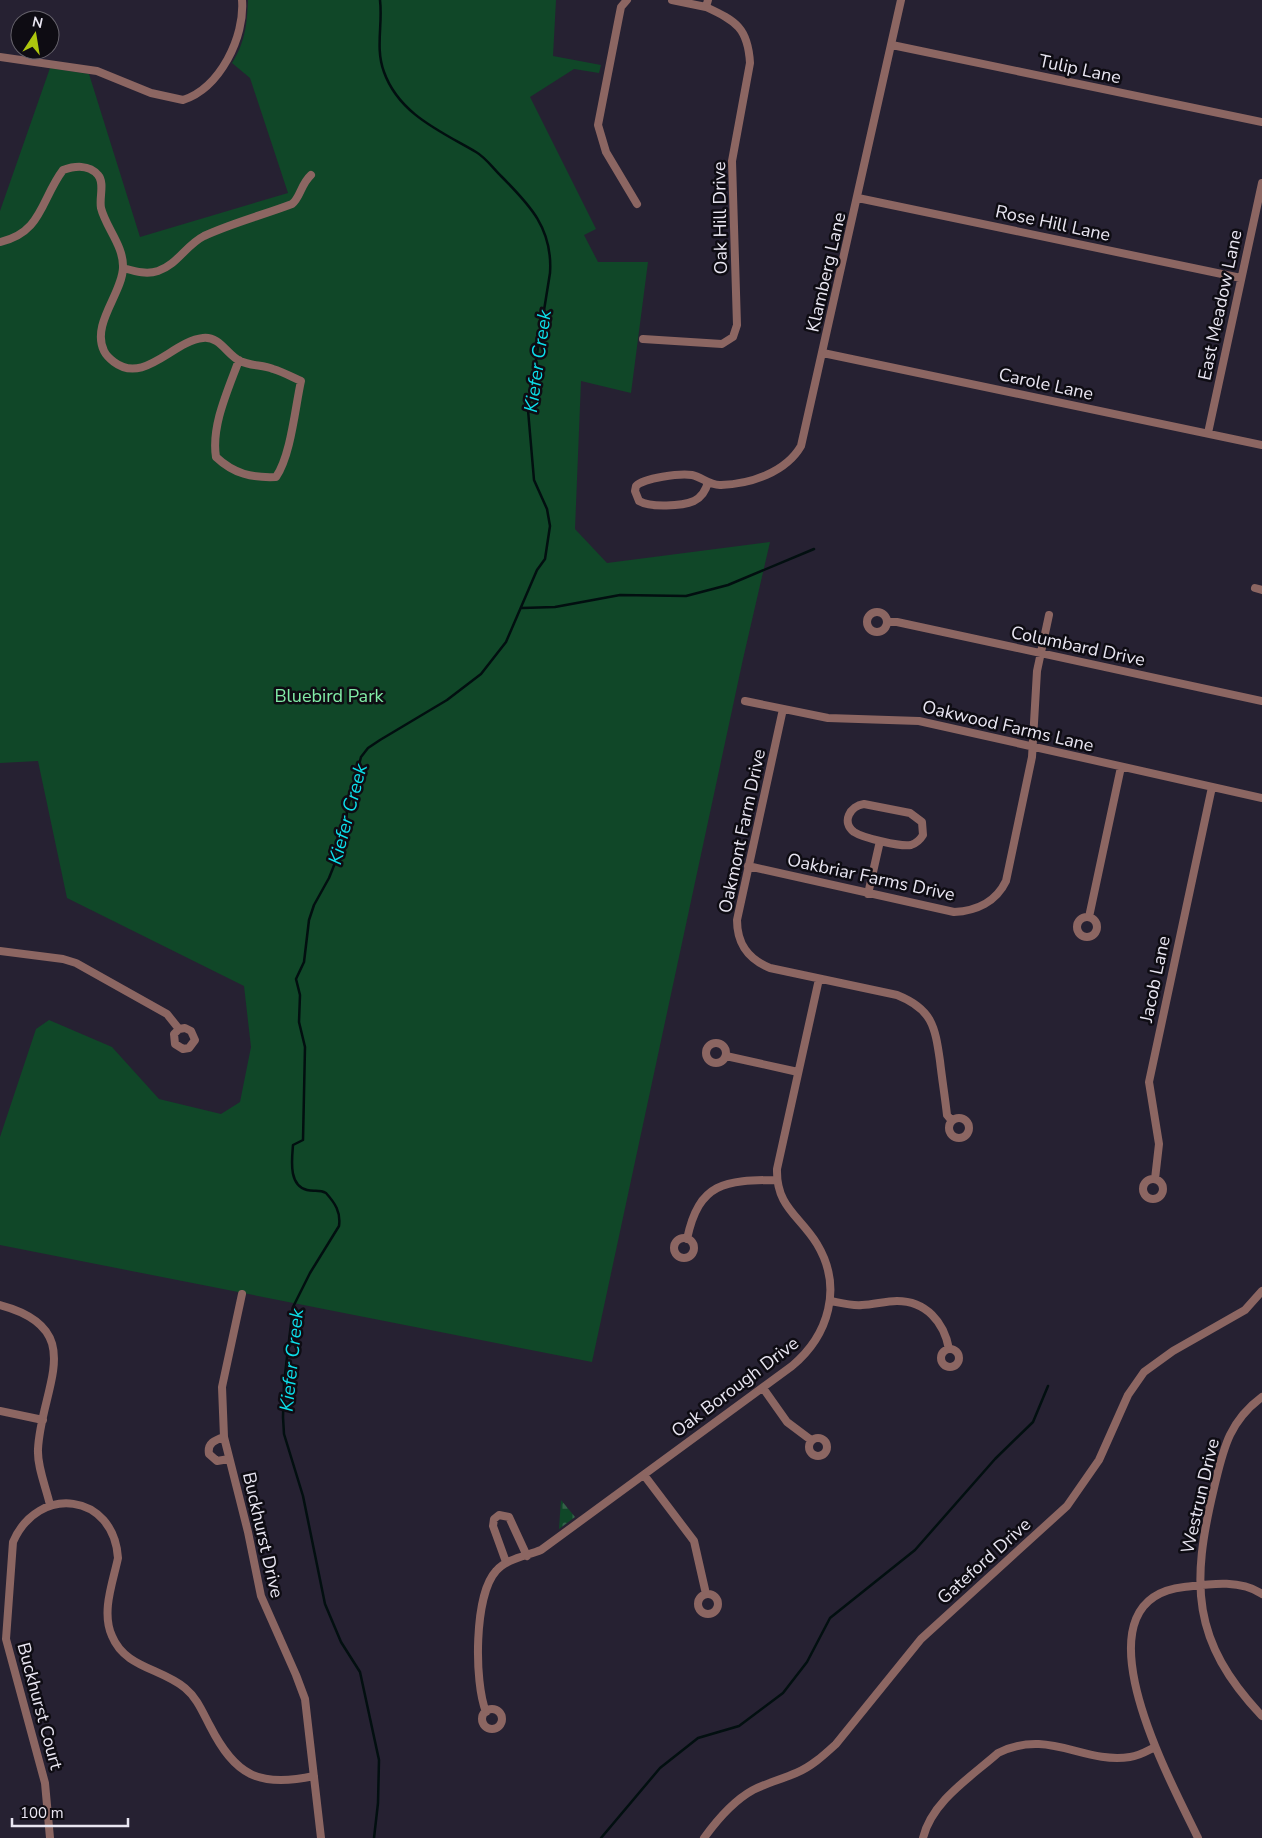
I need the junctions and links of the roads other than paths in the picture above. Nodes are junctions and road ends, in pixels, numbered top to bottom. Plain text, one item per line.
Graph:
1 (242, 0) edge
2 (627, 0) edge
3 (672, 0) edge
4 (901, 0) edge
5 (707, 4) edge
6 (892, 44) junction
7 (0, 57) edge
8 (1262, 122) edge
9 (311, 175) dead end
10 (1262, 183) edge
11 (858, 198) junction
12 (637, 204) dead end
13 (0, 242) edge
14 (123, 268) junction
15 (1241, 278) junction
16 (643, 339) dead end
17 (823, 353) junction
18 (239, 360) junction
19 (1208, 433) junction
20 (1262, 445) edge
21 (708, 482) junction
22 (1049, 615) dead end
23 (887, 622) dead end
24 (1040, 653) junction
25 (746, 701) dead end
26 (1262, 701) edge
27 (783, 709) junction
28 (1034, 748) junction
29 (1121, 767) junction
30 (1212, 787) junction
31 (1262, 798) edge
32 (880, 841) junction
33 (748, 866) junction
34 (868, 894) junction
35 (1089, 917) dead end
36 (0, 951) edge
37 (819, 979) junction
38 (179, 1029) junction
39 (726, 1056) dead end
40 (798, 1072) junction
41 (952, 1121) dead end
42 (1155, 1179) dead end
43 (776, 1180) junction
44 (686, 1238) dead end
45 (1262, 1291) edge
46 (242, 1294) dead end
47 (831, 1301) junction
48 (0, 1305) edge
49 (949, 1349) dead end
50 (763, 1388) junction
51 (1262, 1397) edge
52 (0, 1412) edge
53 (43, 1420) junction
54 (224, 1437) junction
55 (811, 1440) dead end
56 (229, 1459) junction
57 (644, 1475) junction
58 (50, 1505) junction
59 (527, 1556) junction
60 (506, 1562) junction
61 (1199, 1586) junction
62 (706, 1594) dead end
63 (1262, 1594) edge
64 (486, 1712) dead end
65 (1262, 1716) edge
66 (1155, 1747) junction
67 (314, 1776) junction
68 (50, 1838) edge
69 (321, 1838) edge
70 (704, 1838) edge
71 (923, 1838) edge
72 (1198, 1838) edge

1 - 7 street
2 - 12 street
3 - 5 street, Oak Hill Drive
4 - 6 street, Klamberg Lane
5 - 16 street, Oak Hill Drive
6 - 8 street, Tulip Lane
6 - 11 street, Klamberg Lane
9 - 14 street
10 - 15 street, East Meadow Lane
11 - 15 street, Rose Hill Lane
11 - 17 street, Klamberg Lane
13 - 14 street
14 - 18 street
15 - 19 street, East Meadow Lane
17 - 19 street, Carole Lane
17 - 21 street, Klamberg Lane
18 - 18 street
19 - 20 street, Carole Lane
21 - 21 street, Klamberg Lane
22 - 24 street, Oakbriar Farms Drive
23 - 24 street, Columbard Drive
24 - 26 street, Columbard Drive
24 - 28 street, Oakbriar Farms Drive
25 - 27 street, Oakwood Farms Lane
27 - 28 street, Oakwood Farms Lane
27 - 33 street, Oakmont Farm Drive
28 - 29 street, Oakwood Farms Lane
28 - 34 street, Oakbriar Farms Drive
29 - 30 street, Oakwood Farms Lane
29 - 35 street
30 - 31 street, Oakwood Farms Lane
30 - 42 street, Jacob Lane
32 - 32 street
32 - 34 street
33 - 34 street, Oakbriar Farms Drive
33 - 37 street, Oakmont Farm Drive
36 - 38 street
37 - 40 street
37 - 41 street, Oakmont Farm Drive
38 - 38 street
39 - 40 street
40 - 43 street
43 - 44 street
43 - 47 street, Oak Borough Drive
45 - 70 street, Gateford Drive
46 - 54 street, Buckhurst Drive
47 - 49 street
47 - 50 street, Oak Borough Drive
48 - 53 street
50 - 55 street
50 - 57 street, Oak Borough Drive
51 - 61 street, Westrun Drive
52 - 53 street
53 - 58 street
54 - 56 street, Buckhurst Drive
54 - 56 street
56 - 67 street, Buckhurst Drive
57 - 59 street, Oak Borough Drive
57 - 62 street
58 - 67 street
58 - 68 street, Buckhurst Court
59 - 60 street, Oak Borough Drive
59 - 60 street
60 - 64 street
61 - 63 street
61 - 65 street, Westrun Drive
61 - 66 street
66 - 71 street
66 - 72 street
67 - 69 street, Buckhurst Drive

